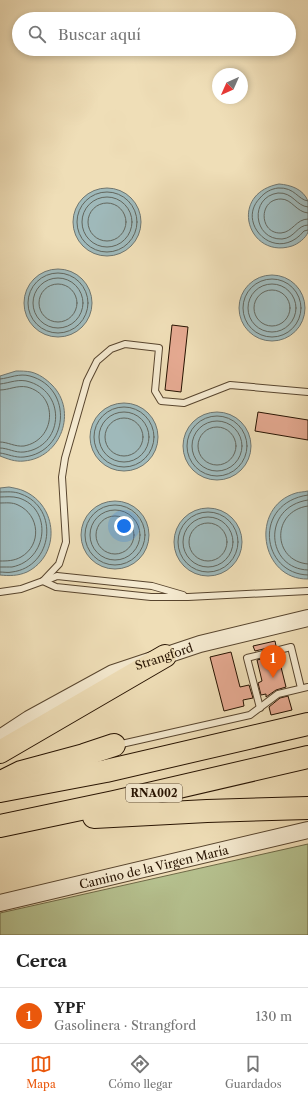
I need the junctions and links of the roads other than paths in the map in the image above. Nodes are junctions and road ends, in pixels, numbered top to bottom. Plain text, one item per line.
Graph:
1 (308, 392) edge
2 (43, 582) junction
3 (308, 590) edge
4 (0, 592) edge
5 (188, 597) junction
6 (308, 618) edge
7 (165, 656) junction
8 (308, 687) edge
9 (301, 688) junction
10 (260, 708) junction
11 (29, 720) junction
12 (308, 724) edge
13 (0, 725) edge
14 (0, 738) edge
15 (114, 745) joint
16 (0, 752) edge
17 (308, 757) edge
18 (0, 782) edge
19 (0, 791) edge
20 (308, 808) edge
21 (11, 825) edge
22 (308, 830) edge
23 (0, 904) edge

1 - 2 lane
2 - 4 lane
2 - 5 lane
2 - 5 lane
3 - 5 lane
6 - 7 street, Strangford
7 - 11 street, Strangford
7 - 16 highway
8 - 9 lane
9 - 10 lane
9 - 10 lane
10 - 15 lane
11 - 13 street, Strangford
11 - 14 street, Strangford
12 - 19 highway, RNA002
15 - 18 highway
17 - 21 highway, RNA002
20 - 21 highway
22 - 23 street, Camino de la Virgen María

